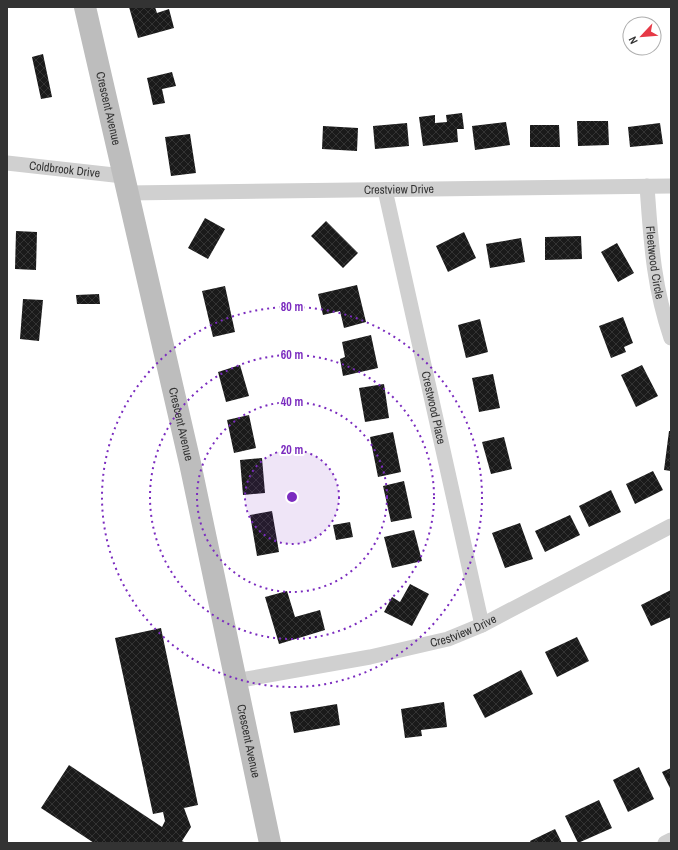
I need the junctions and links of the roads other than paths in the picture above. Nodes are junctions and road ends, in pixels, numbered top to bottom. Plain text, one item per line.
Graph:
1 (85, 7) edge
2 (7, 163) edge
3 (125, 184) junction
4 (647, 186) junction
5 (671, 186) edge
6 (385, 190) junction
7 (671, 338) edge
8 (671, 526) edge
9 (482, 625) junction
10 (235, 682) junction
11 (671, 840) edge
12 (270, 843) edge
13 (665, 843) edge

1 - 3 street, Crescent Avenue
2 - 3 street, Coldbrook Drive
3 - 6 street, Crestview Drive
3 - 10 street, Crescent Avenue
4 - 5 street, Crestview Drive
4 - 6 street, Crestview Drive
4 - 7 street, Fleetwood Circle
6 - 9 street, Crestwood Place
8 - 9 street, Crestview Drive
9 - 10 street, Crestview Drive
10 - 12 street, Crescent Avenue
11 - 13 street

